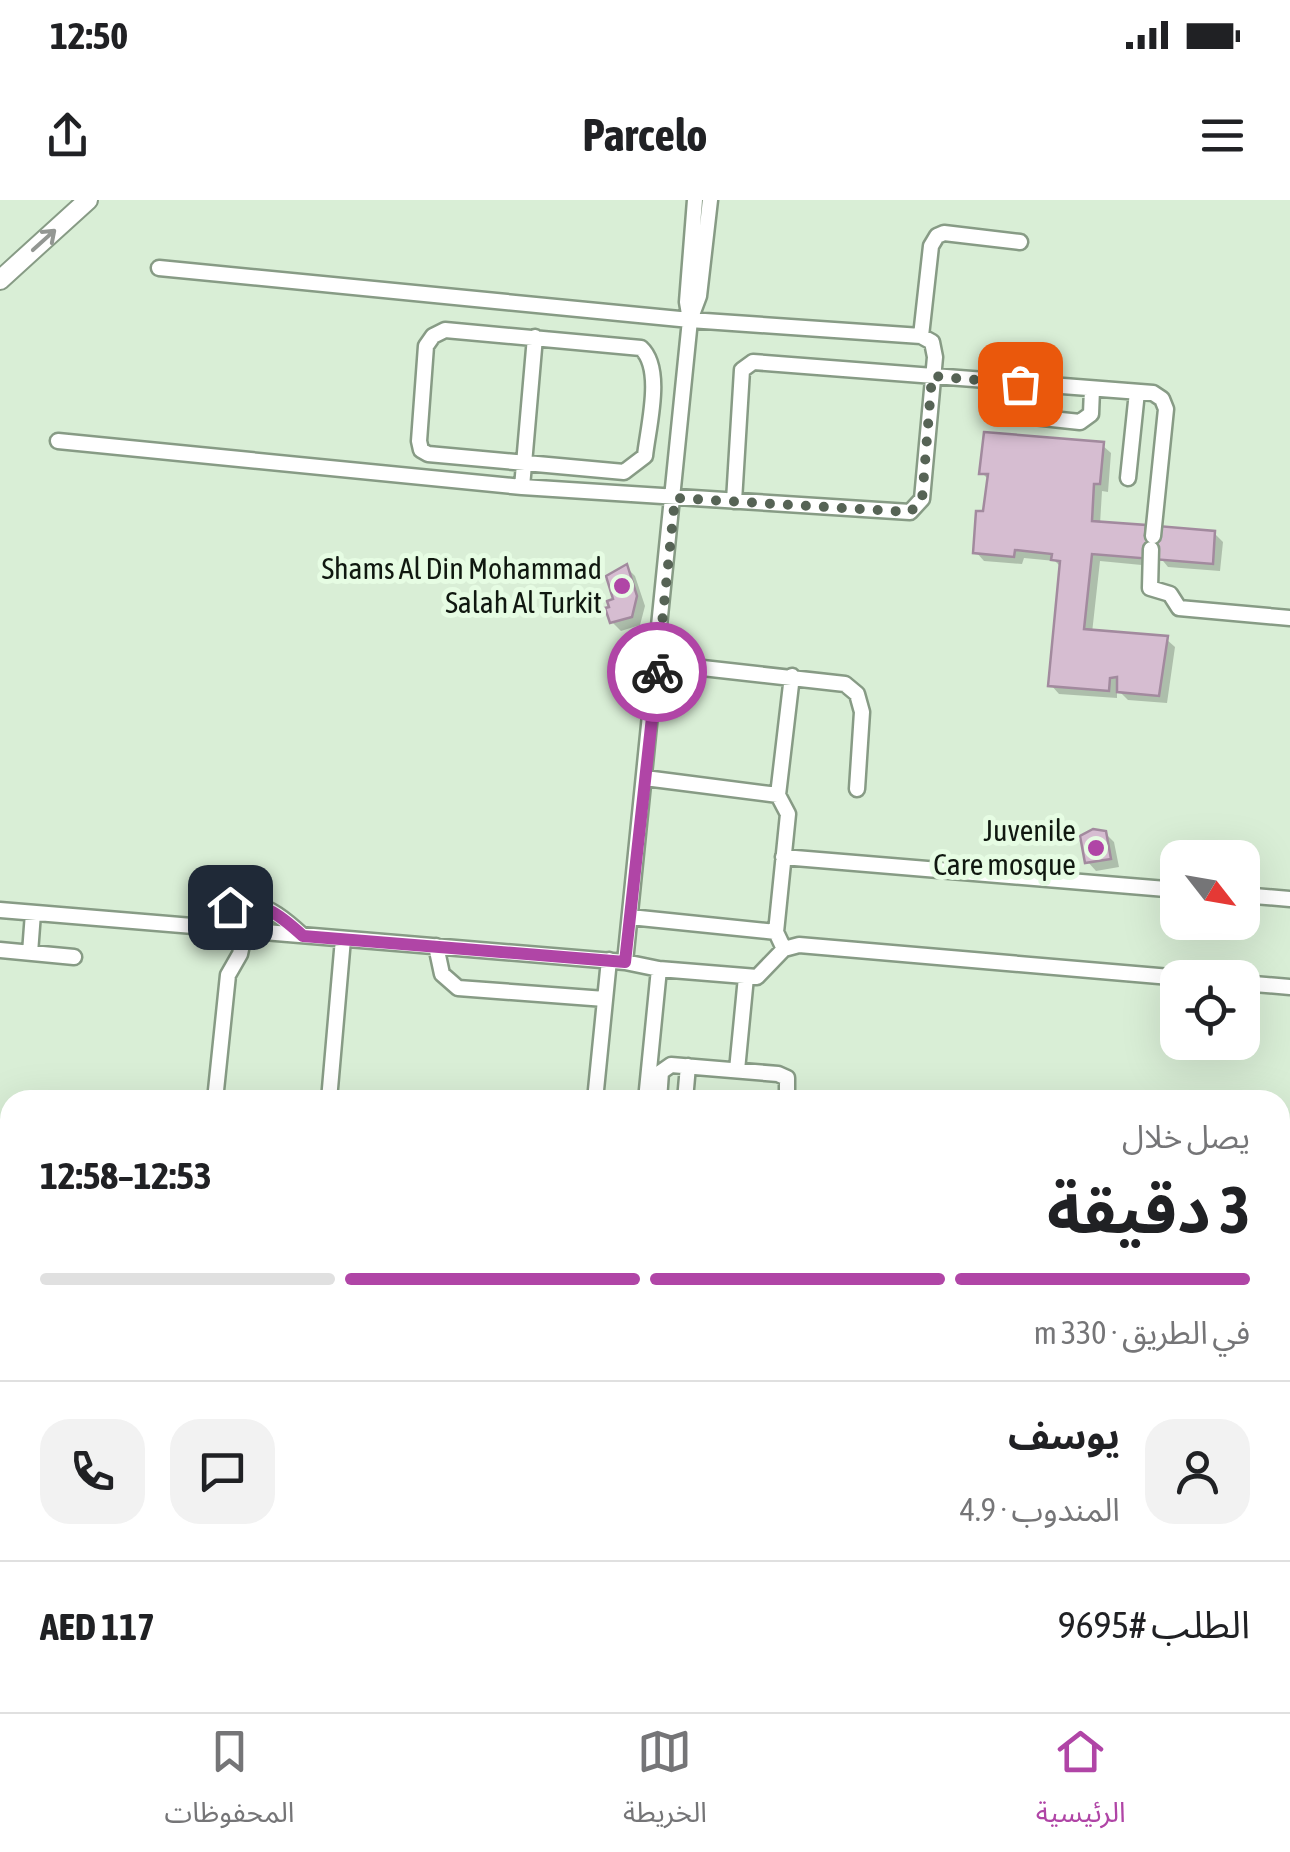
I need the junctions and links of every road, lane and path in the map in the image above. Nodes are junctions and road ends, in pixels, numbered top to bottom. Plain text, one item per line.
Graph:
1 (88, 200) edge
2 (696, 200) edge
3 (710, 200) edge
4 (1020, 242) dead end
5 (159, 268) dead end
6 (0, 280) edge
7 (690, 320) junction
8 (921, 336) junction
9 (535, 337) junction
10 (932, 376) junction
11 (984, 381) junction
12 (1092, 389) junction
13 (1137, 392) junction
14 (58, 442) dead end
15 (525, 463) junction
16 (1128, 478) dead end
17 (522, 487) junction
18 (675, 498) junction
19 (734, 501) junction
20 (1290, 618) edge
21 (658, 663) junction
22 (792, 676) junction
23 (645, 778) junction
24 (857, 789) dead end
25 (778, 795) junction
26 (784, 857) junction
27 (1160, 888) edge
28 (1260, 896) edge
29 (1290, 898) edge
30 (0, 910) edge
31 (33, 914) junction
32 (630, 917) junction
33 (204, 927) junction
34 (245, 931) junction
35 (776, 932) junction
36 (303, 936) junction
37 (343, 939) junction
38 (436, 946) junction
39 (784, 949) junction
40 (0, 950) edge
41 (30, 953) junction
42 (74, 957) dead end
43 (608, 960) junction
44 (625, 962) junction
45 (658, 969) junction
46 (746, 976) junction
47 (1160, 976) edge
48 (1260, 984) edge
49 (1290, 987) edge
50 (605, 999) junction
51 (688, 1066) junction
52 (737, 1070) junction
53 (216, 1090) edge
54 (330, 1090) edge
55 (595, 1090) edge
56 (647, 1090) edge
57 (661, 1090) edge
58 (686, 1090) edge
59 (788, 1090) edge

6 -> 1 main road
2 - 7 lane
3 - 7 lane
4 - 8 lane
5 - 7 lane
7 - 8 lane
7 - 18 lane
8 - 10 lane
9 - 15 lane
9 - 15 lane
9 - 15 lane
10 - 11 lane
10 - 19 lane
10 - 19 lane
11 - 12 lane
11 - 12 lane
12 - 13 lane
13 - 16 lane
13 - 20 lane
14 - 17 lane
15 - 17 lane
17 - 18 lane
18 - 19 lane
18 - 21 lane
21 - 22 lane
21 - 23 lane
22 - 24 lane
22 - 25 lane
23 - 25 lane
23 - 32 lane
25 - 26 lane
26 - 27 lane
26 - 35 lane
28 - 29 lane
30 - 31 lane
31 - 33 lane
31 - 41 lane
32 - 35 lane
32 - 44 lane
33 - 34 lane
33 - 36 lane
34 - 36 lane
34 - 53 lane
35 - 39 lane
36 - 37 lane
37 - 38 lane
37 - 54 lane
38 - 43 lane
38 - 50 lane
39 - 46 lane
39 - 47 lane
40 - 41 lane
41 - 42 lane
43 - 44 lane
43 - 50 lane
44 - 45 lane
45 - 46 lane
45 - 56 lane
46 - 52 lane
48 - 49 lane
50 - 55 lane
51 - 52 lane
51 - 57 lane
51 - 58 lane
52 - 59 lane

